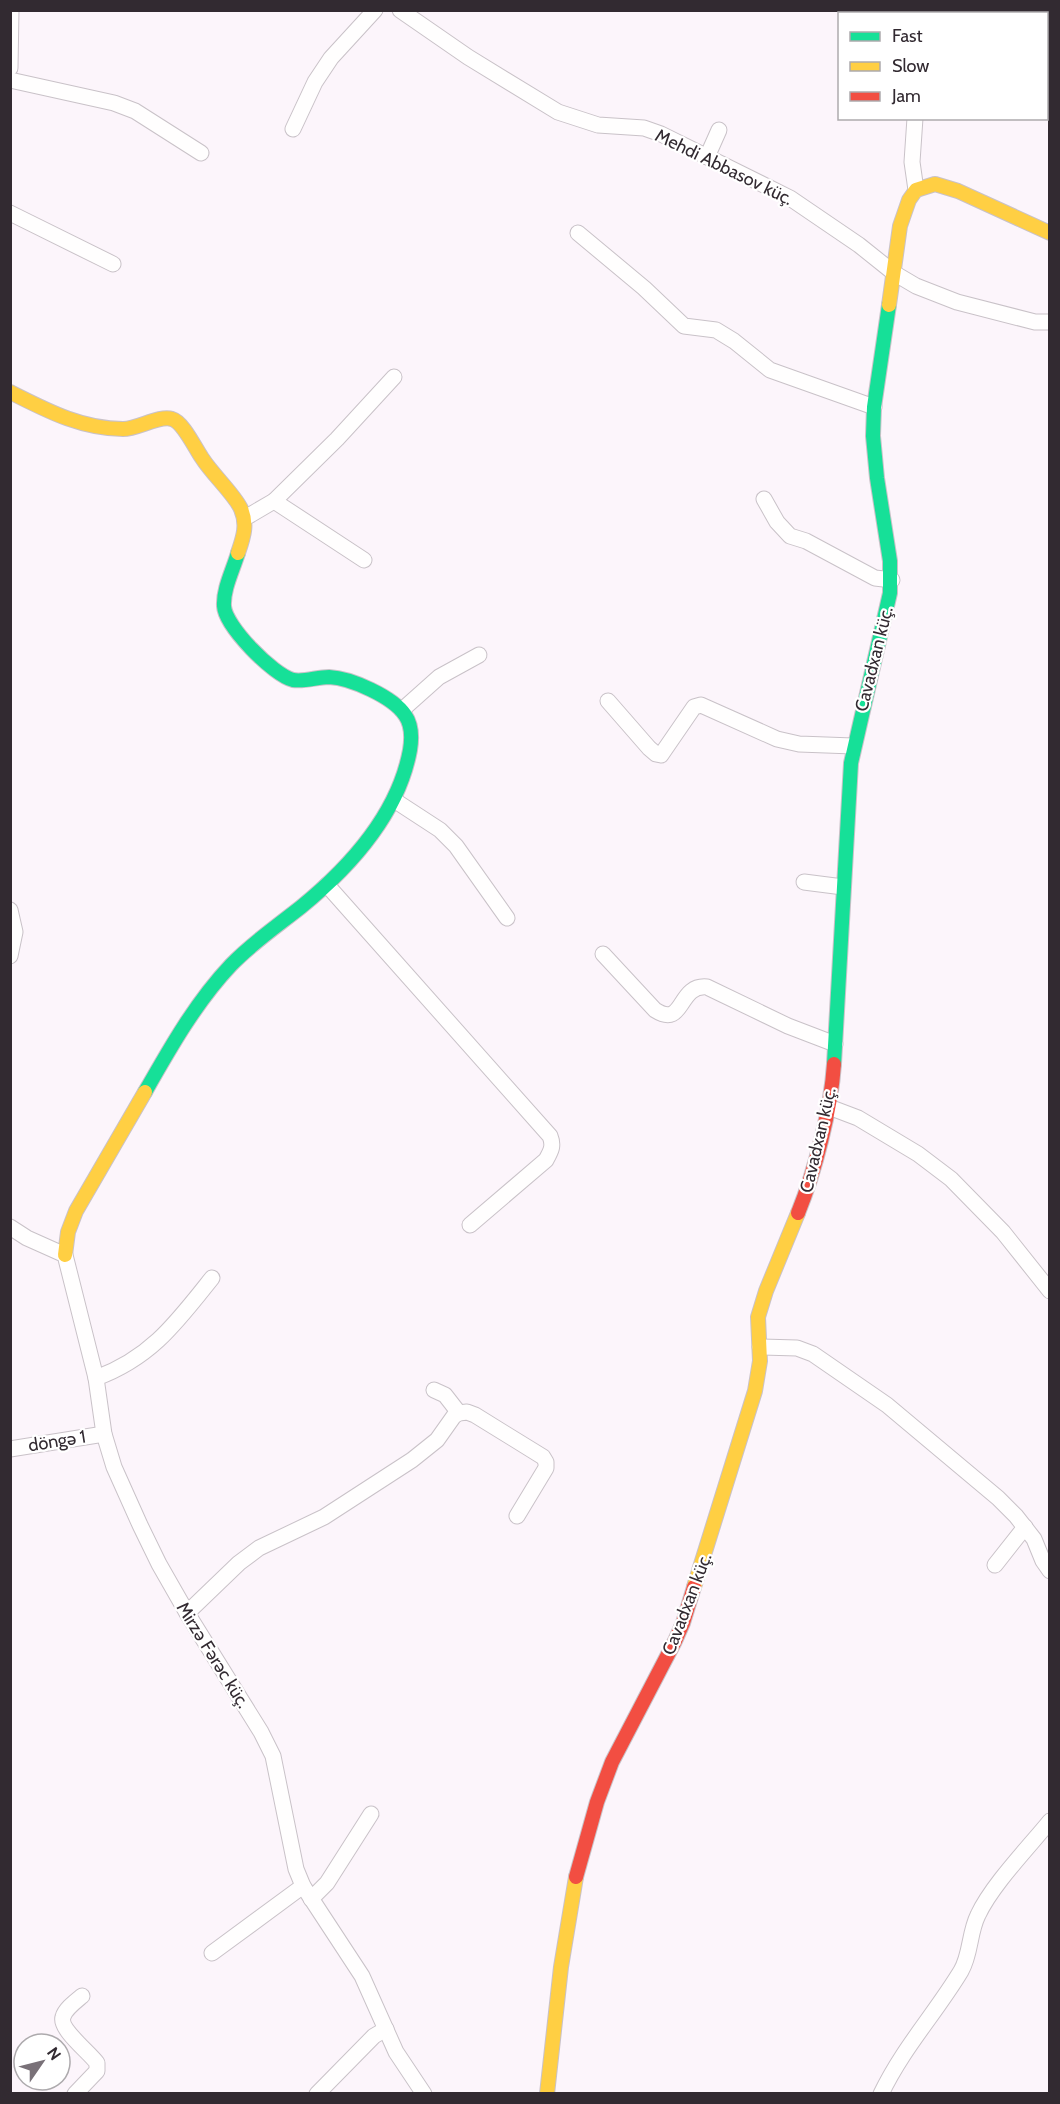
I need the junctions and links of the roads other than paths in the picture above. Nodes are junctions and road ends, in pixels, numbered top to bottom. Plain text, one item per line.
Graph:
1 (11, 10) edge
2 (375, 10) edge
3 (400, 10) edge
4 (10, 68) edge
5 (10, 80) edge
6 (915, 120) edge
7 (293, 129) dead end
8 (719, 130) dead end
9 (201, 153) dead end
10 (707, 157) junction
11 (916, 190) junction
12 (10, 213) edge
13 (578, 233) dead end
14 (1049, 234) edge
15 (113, 264) dead end
16 (894, 273) junction
17 (1050, 321) edge
18 (394, 377) dead end
19 (10, 392) edge
20 (874, 407) junction
21 (764, 499) dead end
22 (274, 501) junction
23 (245, 518) junction
24 (364, 560) dead end
25 (892, 580) junction
26 (479, 655) dead end
27 (608, 701) dead end
28 (402, 710) junction
29 (854, 746) junction
30 (394, 800) junction
31 (804, 882) dead end
32 (327, 885) junction
33 (843, 887) junction
34 (10, 910) edge
35 (507, 918) dead end
36 (603, 954) dead end
37 (10, 956) edge
38 (835, 1044) junction
39 (829, 1107) junction
40 (470, 1225) dead end
41 (10, 1227) edge
42 (65, 1255) junction
43 (212, 1278) dead end
44 (1050, 1291) edge
45 (760, 1347) junction
46 (96, 1378) junction
47 (434, 1390) dead end
48 (459, 1413) junction
49 (104, 1434) junction
50 (10, 1449) edge
51 (517, 1516) dead end
52 (1026, 1527) junction
53 (995, 1565) dead end
54 (1050, 1571) edge
55 (187, 1613) junction
56 (371, 1814) dead end
57 (1050, 1821) edge
58 (307, 1892) junction
59 (212, 1953) dead end
60 (82, 1996) dead end
61 (386, 2029) junction
62 (75, 2094) edge
63 (317, 2094) edge
64 (424, 2094) edge
65 (547, 2094) edge
66 (881, 2094) edge

1 - 4 street
2 - 7 street
3 - 10 street, Mehdi Abbasov küç.
5 - 9 street
6 - 11 street
8 - 10 street
10 - 16 street, Mehdi Abbasov küç.
11 - 14 street
11 - 16 street, Cavadxan küç.
12 - 15 street
13 - 20 street
16 - 17 street, Mehdi Abbasov küç.
16 - 20 street, Cavadxan küç.
18 - 22 street
19 - 23 street
20 - 25 street, Cavadxan küç.
21 - 25 street
22 - 23 street
22 - 24 street
23 - 28 street
25 - 29 street, Cavadxan küç.
26 - 28 street
27 - 29 street
28 - 30 street
29 - 33 street, Cavadxan küç.
30 - 32 street
30 - 35 street
31 - 33 street
32 - 40 street
32 - 42 street
33 - 38 street, Cavadxan küç.
34 - 37 street
36 - 38 street
38 - 39 street, Cavadxan küç.
39 - 44 street
39 - 45 street, Cavadxan küç.
41 - 42 street
42 - 46 street, Mirzə Fərəc küç.
43 - 46 street
45 - 52 street
45 - 65 street, Cavadxan küç.
46 - 49 street, Mirzə Fərəc küç.
47 - 48 street
48 - 51 street
48 - 55 street
49 - 50 street, döngə 1
49 - 55 street, Mirzə Fərəc küç.
52 - 53 street
52 - 54 street
55 - 58 street, Mirzə Fərəc küç.
56 - 58 street
57 - 66 street
58 - 59 street
58 - 61 street, Mirzə Fərəc küç.
60 - 62 street
61 - 63 street
61 - 64 street, Mirzə Fərəc küç.

